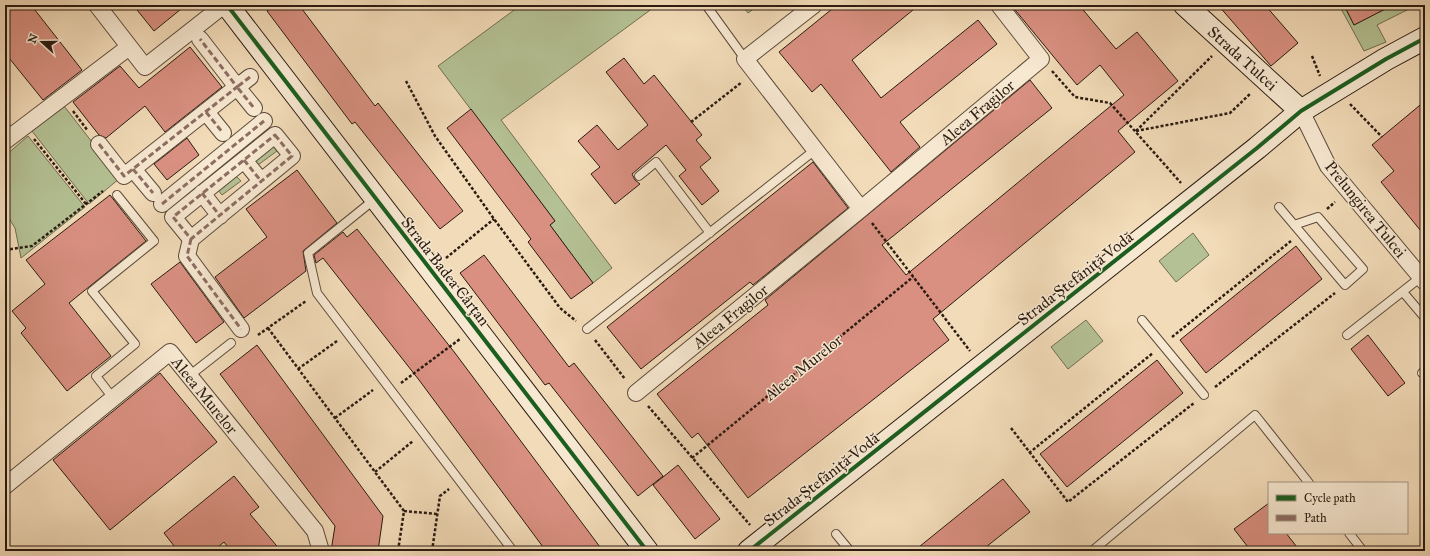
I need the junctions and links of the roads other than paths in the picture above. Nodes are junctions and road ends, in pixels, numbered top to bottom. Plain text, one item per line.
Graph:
1 (97, 5) edge
2 (225, 5) edge
3 (706, 5) edge
4 (814, 5) edge
5 (999, 5) edge
6 (1185, 5) edge
7 (1425, 38) edge
8 (200, 39) dead end
9 (129, 46) junction
10 (744, 58) junction
11 (250, 77) dead end
12 (236, 88) junction
13 (254, 108) dead end
14 (1301, 111) junction
15 (206, 112) junction
16 (264, 121) dead end
17 (223, 133) dead end
18 (5, 141) edge
19 (98, 144) road end
20 (815, 150) junction
21 (244, 160) junction
22 (128, 172) junction
23 (639, 176) dead end
24 (261, 181) junction
25 (202, 194) junction
26 (117, 195) dead end
27 (376, 198) junction
28 (1279, 207) dead end
29 (861, 209) junction
30 (220, 216) junction
31 (1294, 225) junction
32 (710, 233) junction
33 (191, 239) junction
34 (1423, 280) edge
35 (1403, 292) junction
36 (1425, 318) edge
37 (1142, 320) dead end
38 (240, 329) dead end
39 (587, 329) road end
40 (1347, 335) dead end
41 (231, 344) road end
42 (189, 376) junction
43 (636, 393) road end
44 (1204, 395) road end
45 (113, 398) junction
46 (1308, 482) edge
47 (5, 486) edge
48 (836, 534) dead end
49 (1350, 534) edge
50 (321, 551) edge
51 (513, 551) edge
52 (647, 551) edge
53 (749, 551) edge
54 (850, 551) edge
55 (1092, 551) edge
56 (1363, 551) edge

1 - 9 street
2 - 9 street
2 - 27 street, Strada Badea Cârțan
3 - 10 lane
4 - 10 street
5 - 29 street, Aleea Fragilor
6 - 14 street, Strada Tulcei
7 - 14 street, Strada Ștefăniță Vodă
8 - 12 street
9 - 18 street
10 - 20 street
11 - 12 street
12 - 13 street
12 - 15 street
14 - 34 street, Prelungirea Tulcei
14 - 53 street, Strada Ștefăniță Vodă
15 - 17 street
15 - 22 street
16 - 22 street
19 - 22 street
20 - 29 street
20 - 32 lane
21 - 24 street
21 - 24 street
21 - 25 street
23 - 32 lane
24 - 30 street
25 - 30 street
25 - 33 street
26 - 45 lane
27 - 51 lane
27 - 52 street, Strada Badea Cârțan
28 - 31 lane
29 - 43 street, Aleea Fragilor
30 - 33 street
31 - 31 lane
32 - 39 lane
33 - 38 street
34 - 35 lane
35 - 36 lane
35 - 40 lane
37 - 44 lane
41 - 42 lane
42 - 45 street, Aleea Murelor
42 - 50 street, Aleea Murelor
45 - 47 street, Aleea Murelor
46 - 55 lane
48 - 54 lane
49 - 56 lane

